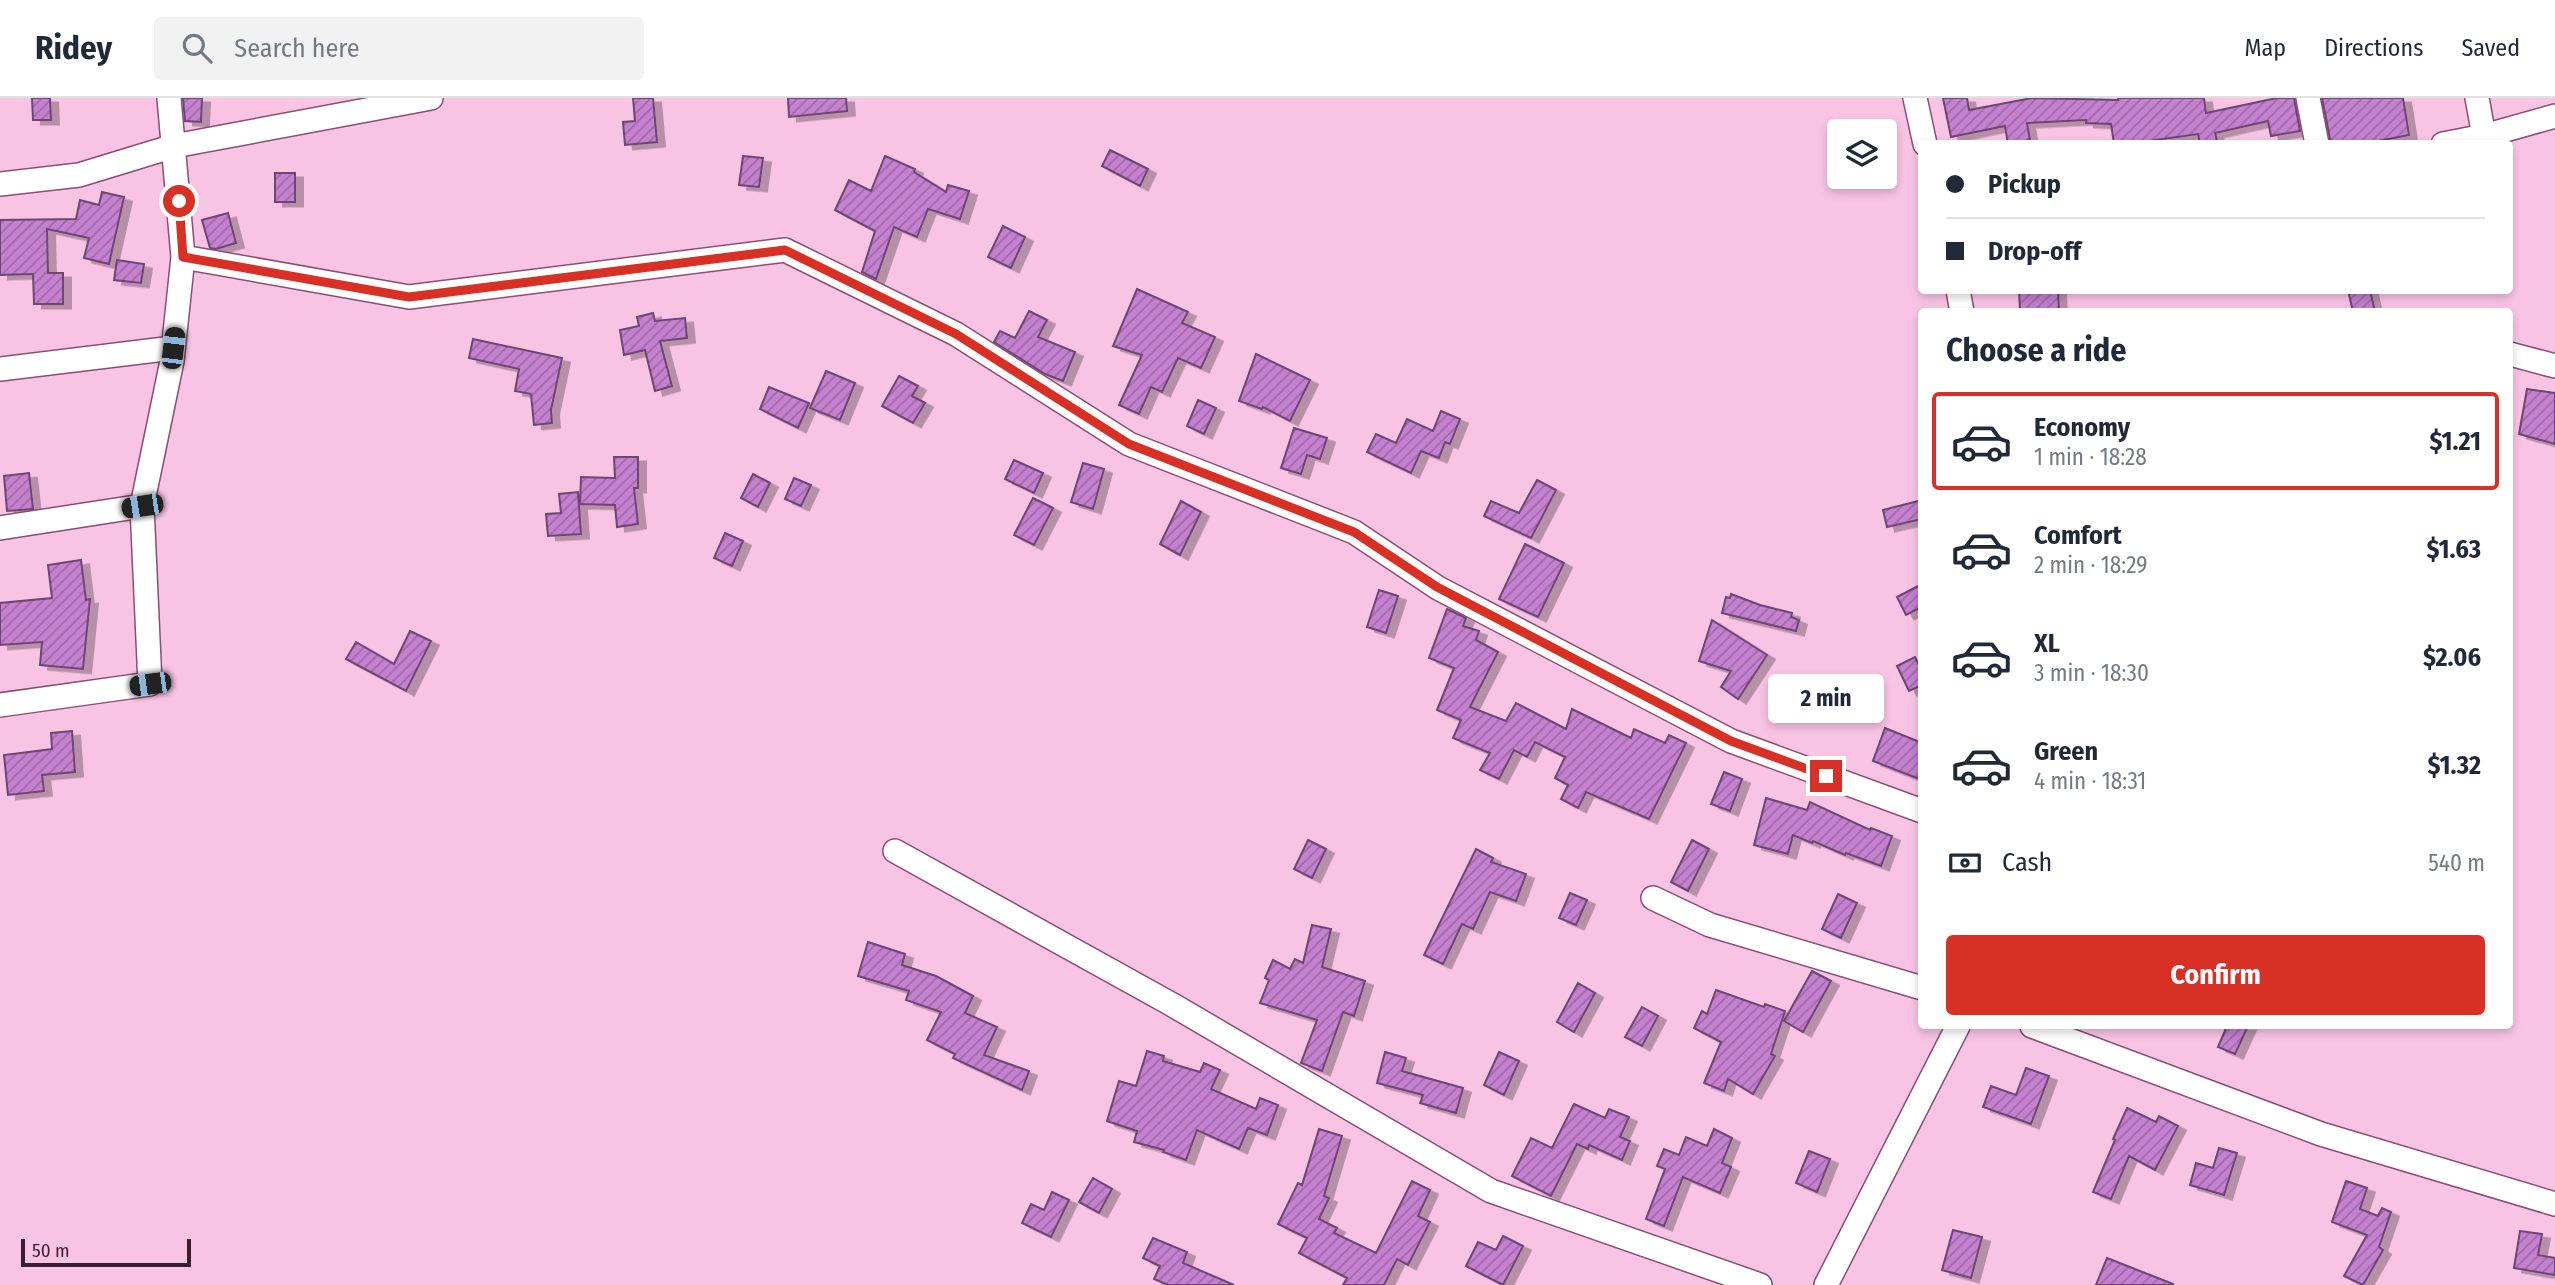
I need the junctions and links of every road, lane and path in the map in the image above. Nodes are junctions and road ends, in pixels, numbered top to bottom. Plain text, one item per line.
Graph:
1 (169, 98) edge
2 (431, 98) edge
3 (1915, 98) edge
4 (2308, 98) edge
5 (2477, 98) edge
6 (2555, 116) edge
7 (2484, 136) junction
8 (1924, 140) edge
9 (2316, 140) edge
10 (2464, 140) edge
11 (174, 146) junction
12 (0, 184) edge
13 (183, 257) junction
14 (173, 348) junction
15 (2513, 355) edge
16 (2555, 366) edge
17 (0, 369) edge
18 (142, 506) junction
19 (0, 528) edge
20 (0, 705) edge
21 (1918, 810) edge
22 (895, 851) dead end
23 (1653, 898) dead end
24 (1918, 987) edge
25 (1956, 1029) edge
26 (2040, 1029) edge
27 (2555, 1204) edge
28 (1760, 1285) edge
29 (1826, 1285) edge

1 - 11 street
2 - 11 street
3 - 8 street
4 - 9 street
5 - 7 street
6 - 7 street
7 - 10 street
11 - 12 street
11 - 13 street
13 - 14 street
13 - 21 street
14 - 17 street
14 - 18 street
15 - 16 street
18 - 19 street
18 - 20 street
22 - 28 street
23 - 24 street
25 - 29 street
26 - 27 street

